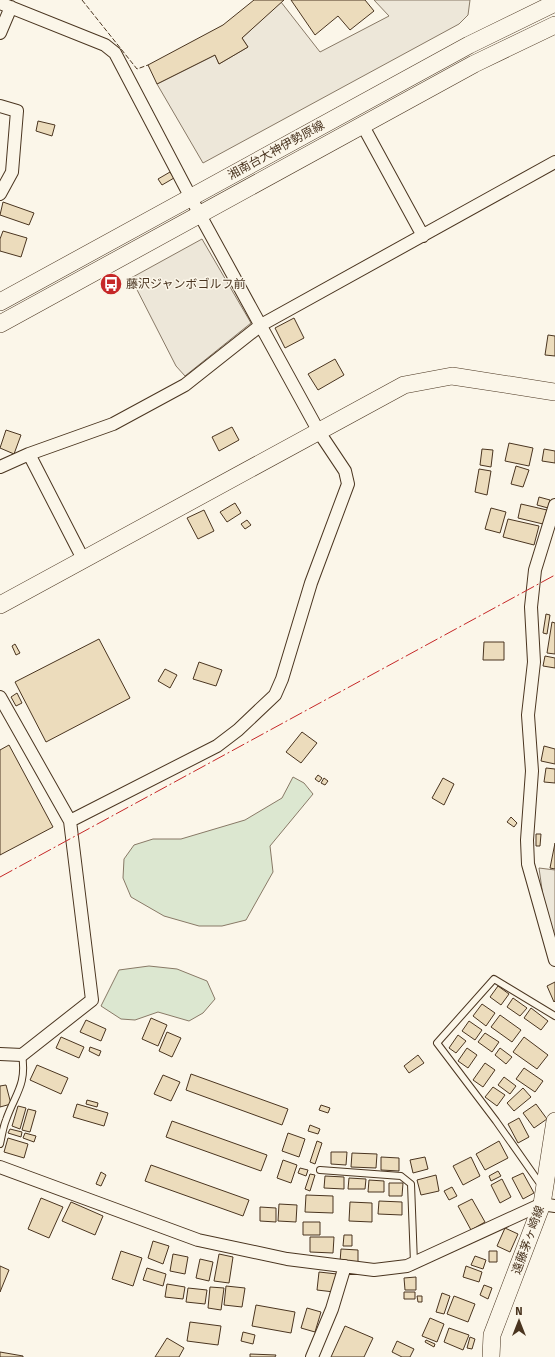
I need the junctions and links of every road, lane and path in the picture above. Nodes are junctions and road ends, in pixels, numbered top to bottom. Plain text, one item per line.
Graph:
1 (555, 3) edge
2 (6, 5) edge
3 (555, 25) edge
4 (0, 33) edge
5 (0, 106) edge
6 (363, 126) junction
7 (555, 162) edge
8 (0, 194) edge
9 (191, 197) junction
10 (200, 215) junction
11 (423, 236) junction
12 (0, 302) edge
13 (0, 324) edge
14 (260, 324) junction
15 (555, 392) edge
16 (319, 432) junction
17 (29, 454) junction
18 (0, 467) edge
19 (555, 505) edge
20 (83, 559) junction
21 (0, 605) edge
22 (0, 698) edge
23 (70, 821) junction
24 (555, 960) edge
25 (555, 1016) edge
26 (0, 1054) edge
27 (22, 1055) junction
28 (555, 1121) edge
29 (0, 1144) edge
30 (0, 1166) edge
31 (320, 1170) dead end
32 (547, 1199) edge
33 (414, 1263) junction
34 (345, 1266) junction
35 (312, 1357) edge
36 (491, 1357) edge

1 - 9 street, 湘南台大神伊勢原線
2 - 4 street
2 - 9 street
3 - 6 street, 湘南台大神伊勢原線
5 - 8 street
6 - 10 street, 湘南台大神伊勢原線
6 - 11 street
7 - 11 street
9 - 10 street
9 - 12 street, 湘南台大神伊勢原線
10 - 13 street, 湘南台大神伊勢原線
10 - 14 street
11 - 14 street
14 - 16 street
14 - 17 street
15 - 16 street
16 - 20 street
16 - 23 street
17 - 18 street
17 - 20 street
19 - 24 street
20 - 21 street
22 - 23 street
23 - 27 street
25 - 32 lane
26 - 27 street
27 - 29 lane
28 - 32 street, 遠藤茅ヶ崎線
30 - 34 street
31 - 33 lane
32 - 33 street
32 - 36 street, 遠藤茅ヶ崎線
33 - 34 street
34 - 35 street

